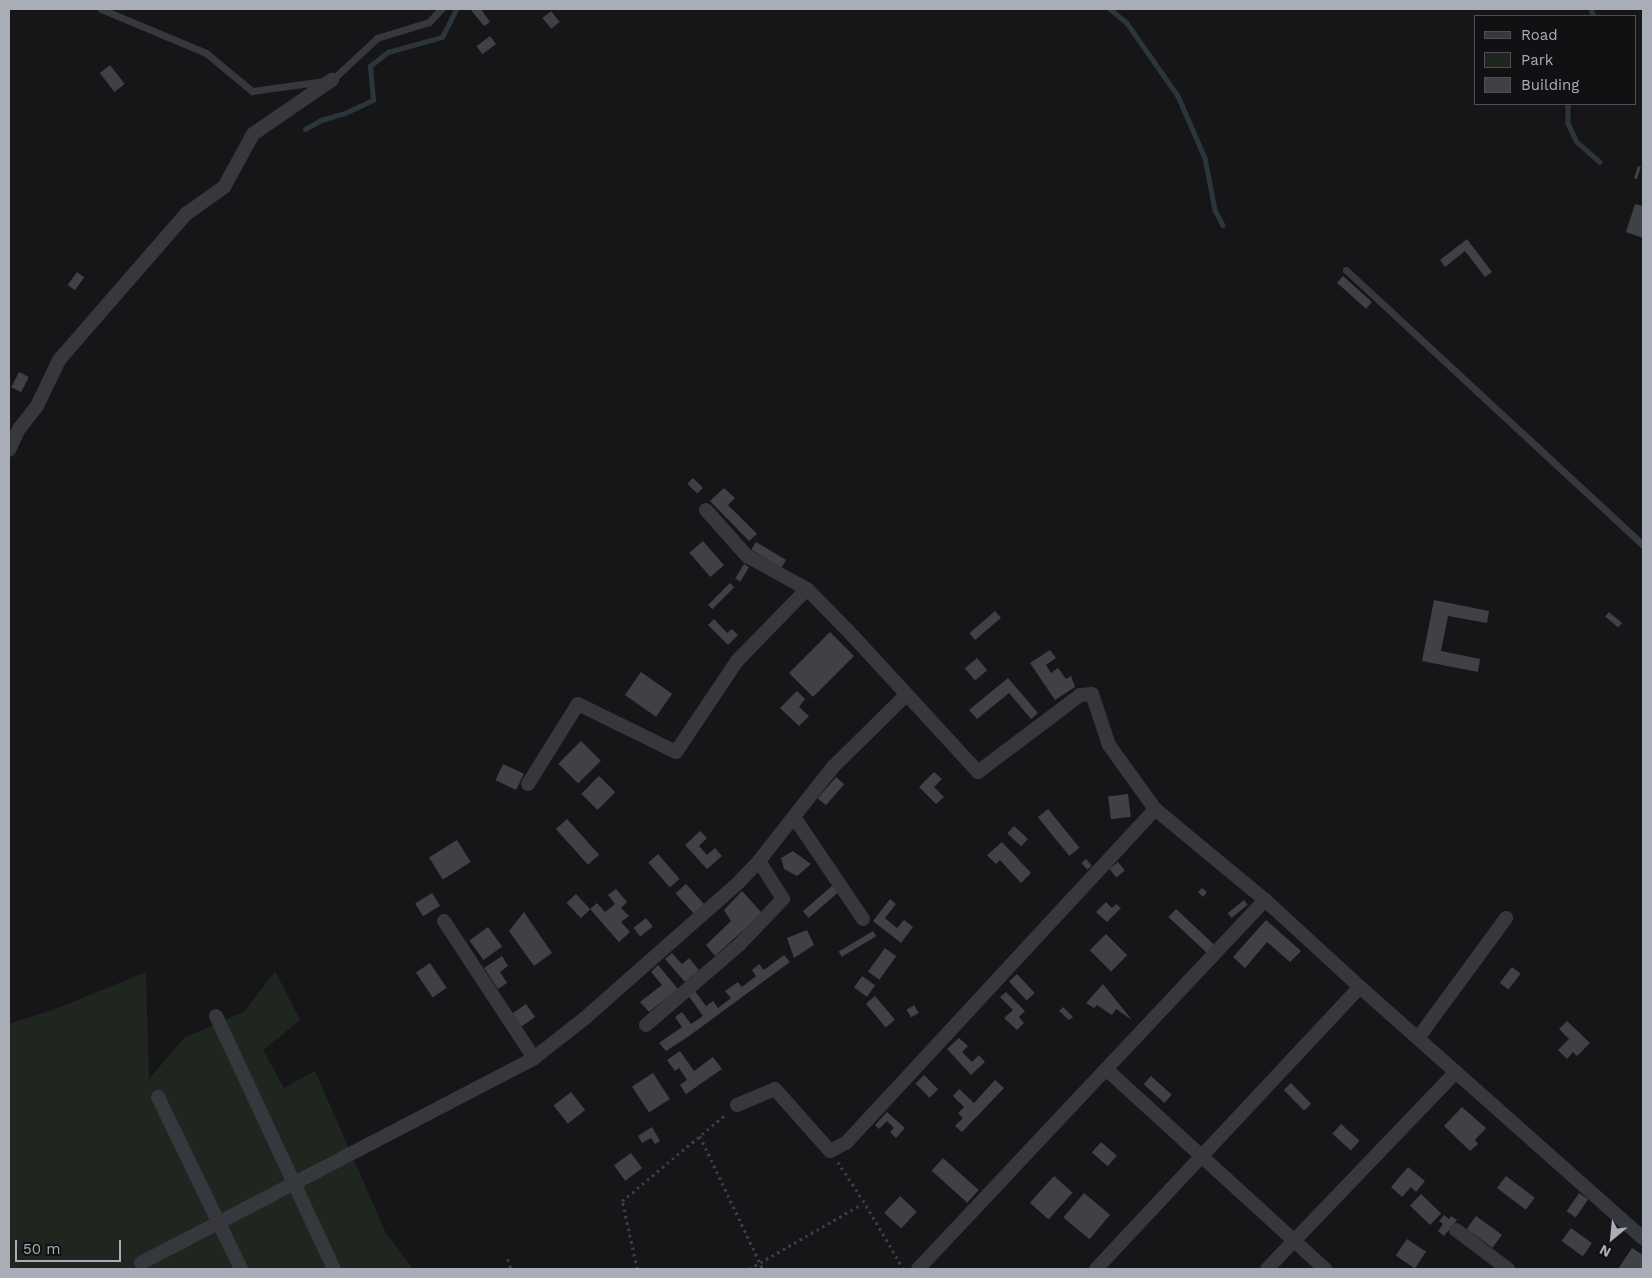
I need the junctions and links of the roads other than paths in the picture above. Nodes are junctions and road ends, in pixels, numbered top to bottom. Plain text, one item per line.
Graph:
1 (101, 9) edge
2 (441, 9) edge
3 (332, 80) junction
4 (1346, 270) dead end
5 (14, 426) edge
6 (9, 450) edge
7 (706, 510) dead end
8 (1643, 545) edge
9 (807, 589) junction
10 (906, 695) junction
11 (528, 784) dead end
12 (1155, 809) junction
13 (794, 817) junction
14 (759, 861) junction
15 (1265, 900) junction
16 (1506, 918) dead end
17 (863, 919) dead end
18 (444, 920) dead end
19 (1360, 987) junction
20 (216, 1016) dead end
21 (646, 1025) dead end
22 (1418, 1038) junction
23 (534, 1058) junction
24 (1106, 1069) junction
25 (1456, 1072) junction
26 (158, 1097) dead end
27 (737, 1105) road end
28 (1202, 1156) junction
29 (294, 1183) junction
30 (219, 1223) junction
31 (1456, 1230) dead end
32 (1643, 1238) edge
33 (1294, 1241) junction
34 (141, 1263) dead end
35 (241, 1269) edge
36 (334, 1269) edge
37 (918, 1269) edge
38 (1096, 1269) edge
39 (1267, 1269) edge
40 (1325, 1269) edge
41 (1508, 1269) edge

1 - 3 lane
2 - 3 lane
3 - 5 street
4 - 8 lane
5 - 6 street
7 - 9 street
9 - 10 street
9 - 11 street
10 - 12 street
10 - 13 street
12 - 15 street
12 - 27 street
13 - 14 street
13 - 17 street
14 - 21 street
14 - 23 street
15 - 19 street
15 - 24 street
16 - 22 street
18 - 23 street
19 - 22 street
19 - 28 street
20 - 29 street
22 - 25 street
23 - 29 street
24 - 28 street
24 - 37 street
25 - 32 street
25 - 33 street
26 - 30 street
28 - 33 street
28 - 38 street
29 - 30 street
29 - 36 street
30 - 34 street
30 - 35 street
31 - 41 street
33 - 39 street
33 - 40 street

